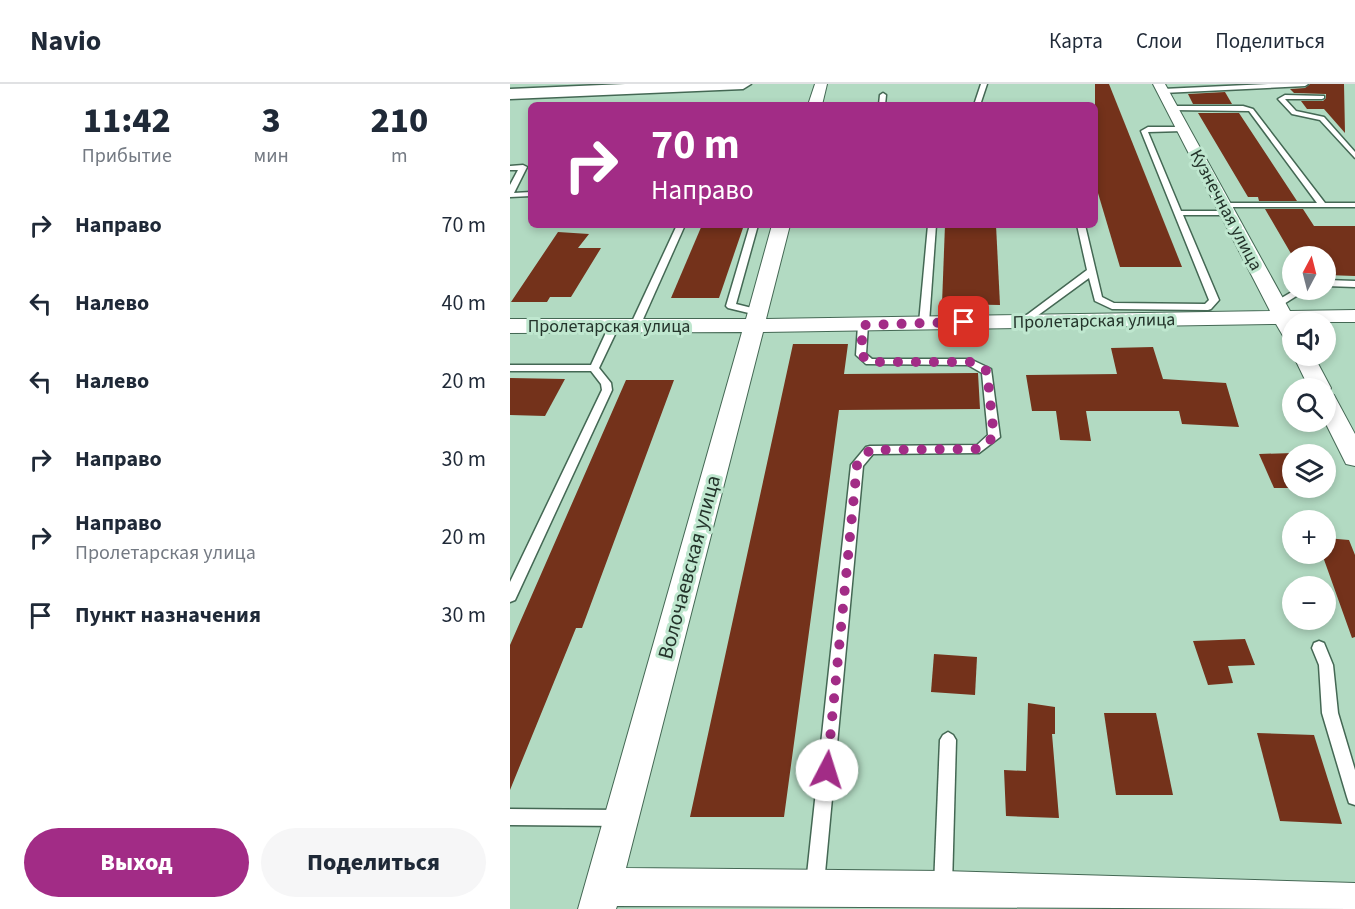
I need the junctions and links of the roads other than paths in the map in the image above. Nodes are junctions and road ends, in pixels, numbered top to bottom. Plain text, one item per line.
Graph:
1 (743, 84) edge
2 (821, 84) edge
3 (984, 84) edge
4 (1305, 84) edge
5 (542, 88) edge
6 (1161, 88) edge
7 (510, 94) edge
8 (883, 94) dead end
9 (1322, 97) dead end
10 (816, 102) edge
11 (882, 102) edge
12 (978, 102) edge
13 (1172, 108) junction
14 (1183, 129) junction
15 (1355, 156) edge
16 (510, 168) edge
17 (510, 194) edge
18 (528, 194) edge
19 (1323, 205) junction
20 (1355, 205) edge
21 (1226, 209) junction
22 (1178, 213) junction
23 (680, 228) edge
24 (753, 228) edge
25 (781, 228) edge
26 (932, 228) edge
27 (1082, 228) edge
28 (1092, 271) junction
29 (1336, 284) edge
30 (1355, 284) edge
31 (1291, 300) edge
32 (1280, 311) junction
33 (1282, 315) edge
34 (1355, 316) edge
35 (755, 319) junction
36 (1023, 322) junction
37 (924, 323) junction
38 (863, 325) junction
39 (510, 326) edge
40 (614, 326) junction
41 (635, 326) junction
42 (510, 368) edge
43 (594, 368) junction
44 (1336, 420) edge
45 (1355, 457) edge
46 (510, 596) edge
47 (1319, 648) dead end
48 (948, 740) dead end
49 (1355, 797) edge
50 (510, 818) edge
51 (621, 818) junction
52 (815, 888) junction
53 (943, 890) junction
54 (599, 898) edge
55 (1355, 902) edge
56 (1226, 903) edge

1 - 5 main road
2 - 10 street
3 - 12 lane
4 - 6 lane
5 - 7 main road
6 - 13 street, Кузнечная улица
8 - 11 lane
9 - 15 lane
13 - 14 street, Кузнечная улица
13 - 19 lane
14 - 21 street, Кузнечная улица
14 - 22 lane
16 - 17 lane
17 - 18 lane
19 - 20 lane
19 - 21 lane
21 - 22 lane
21 - 32 street, Кузнечная улица
22 - 28 lane
23 - 41 lane
24 - 35 lane
25 - 35 street, Волочаевская улица
26 - 37 lane
27 - 28 lane
28 - 36 lane
29 - 30 lane
31 - 32 lane
32 - 33 street, Кузнечная улица
32 - 34 street, Пролетарская улица
32 - 36 street, Пролетарская улица
35 - 38 street, Пролетарская улица
35 - 41 street, Пролетарская улица
35 - 51 street, Волочаевская улица
36 - 37 street, Пролетарская улица
37 - 38 street, Пролетарская улица
38 - 52 lane
39 - 40 street, Пролетарская улица
40 - 41 street, Пролетарская улица
40 - 43 lane
42 - 43 lane
43 - 46 lane
44 - 45 street
47 - 49 lane
48 - 53 lane
50 - 51 lane
51 - 54 street, Волочаевская улица
52 - 53 street
52 - 54 street
53 - 56 street
55 - 56 street

